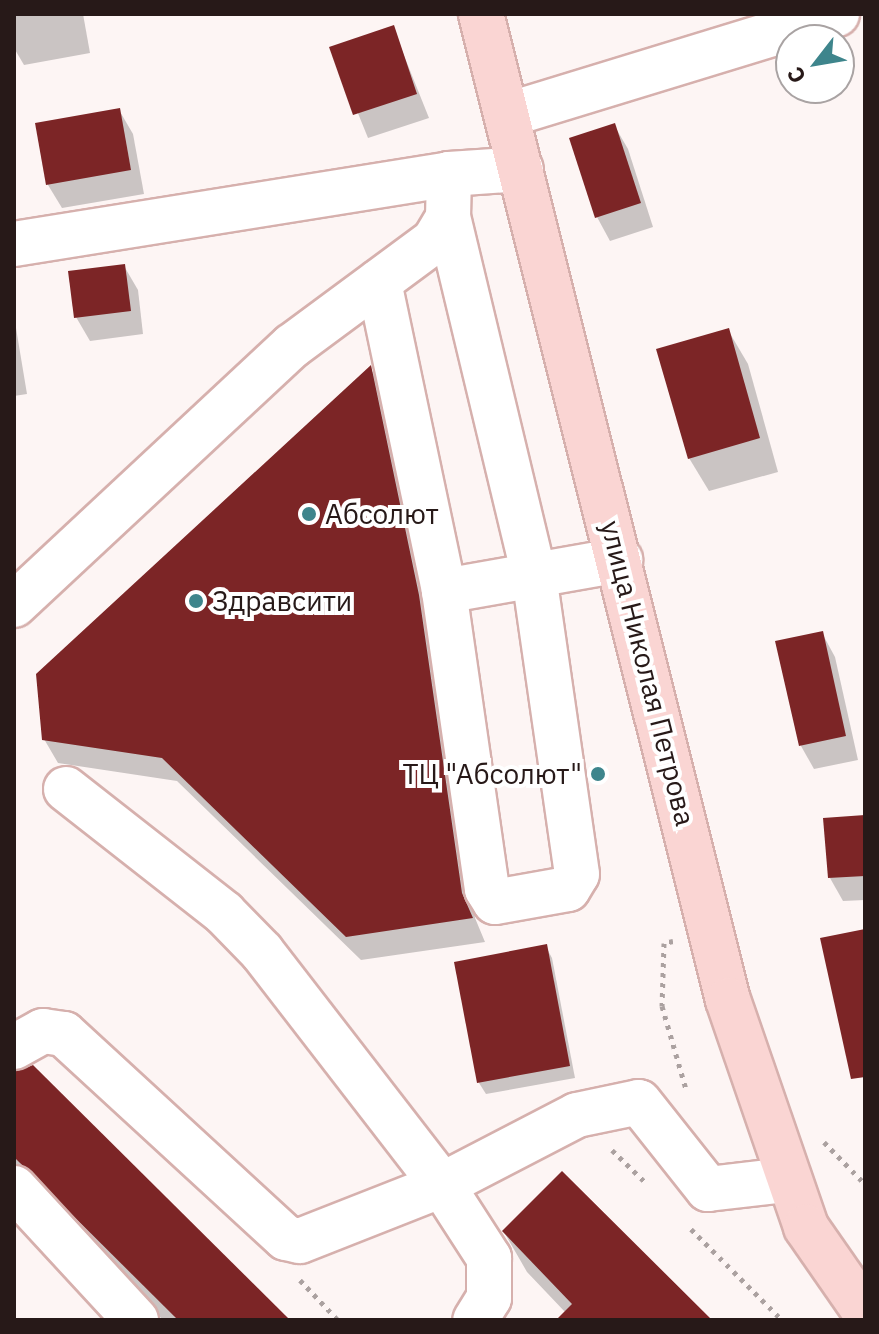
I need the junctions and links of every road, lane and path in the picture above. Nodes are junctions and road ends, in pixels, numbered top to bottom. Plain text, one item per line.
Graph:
1 (481, 14) edge
2 (837, 14) edge
3 (507, 115) junction
4 (521, 169) junction
5 (449, 174) junction
6 (448, 218) junction
7 (14, 244) edge
8 (379, 282) junction
9 (620, 560) junction
10 (534, 575) junction
11 (444, 591) junction
12 (14, 605) edge
13 (66, 789) dead end
14 (711, 929) junction
15 (14, 1047) edge
16 (690, 1105) dead end
17 (786, 1180) junction
18 (442, 1185) junction
19 (14, 1188) edge
20 (865, 1312) edge
21 (136, 1320) edge
22 (475, 1320) edge

1 - 3 main road, улица Николая Петрова
2 - 3 street
3 - 4 main road, улица Николая Петрова
4 - 5 street
4 - 9 main road, улица Николая Петрова
5 - 6 street
5 - 7 street
6 - 8 street
6 - 10 street
8 - 11 street
8 - 12 street
9 - 10 street
9 - 14 main road, улица Николая Петрова
10 - 11 street
10 - 11 street
13 - 18 street
14 - 16 path
14 - 17 main road, улица Николая Петрова
15 - 18 street
17 - 18 street
17 - 20 main road, улица Николая Петрова
18 - 22 street
19 - 21 street

